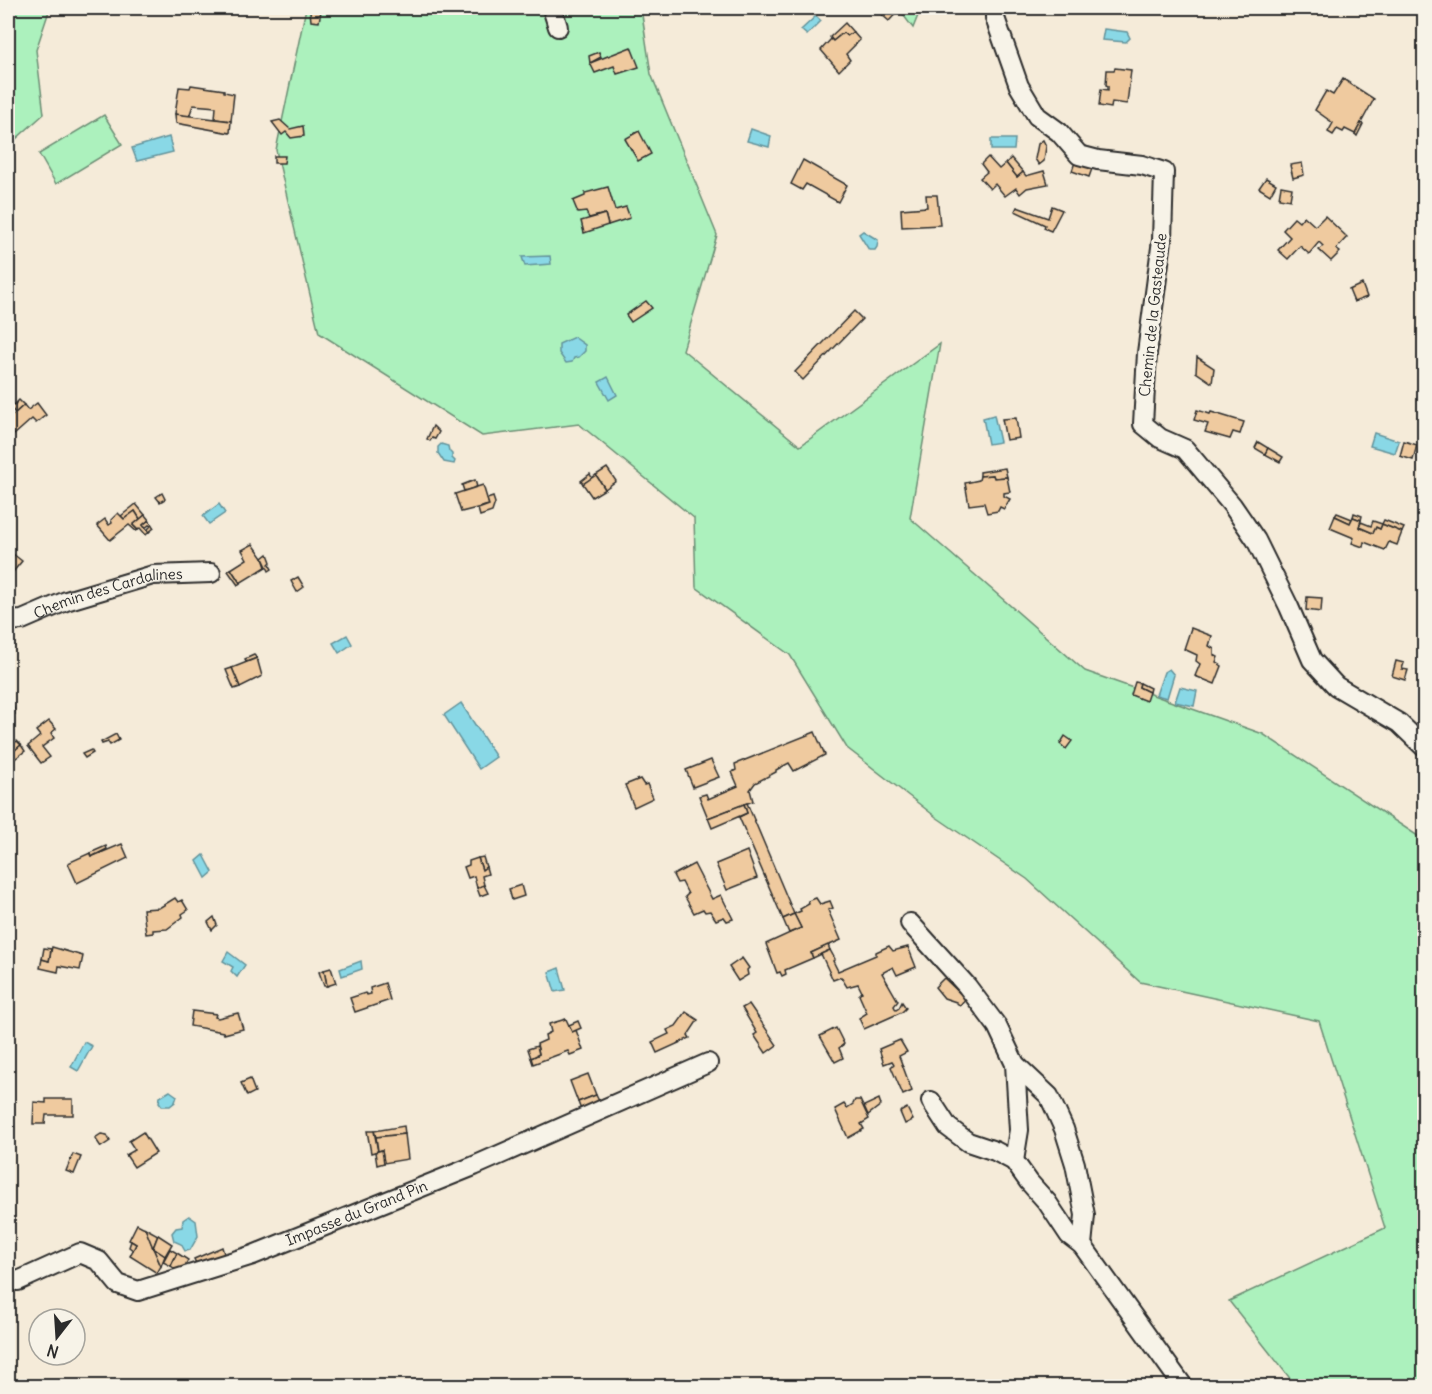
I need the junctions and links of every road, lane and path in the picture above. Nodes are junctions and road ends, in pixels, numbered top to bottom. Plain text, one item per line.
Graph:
1 (552, 8) edge
2 (995, 8) edge
3 (558, 27) dead end
4 (211, 573) dead end
5 (8, 621) edge
6 (1425, 747) edge
7 (910, 923) dead end
8 (708, 1063) dead end
9 (1015, 1064) junction
10 (931, 1101) dead end
11 (1014, 1161) junction
12 (1082, 1245) junction
13 (8, 1280) edge
14 (1183, 1386) edge

1 - 3 street
2 - 6 street, Chemin de la Gasteaude
4 - 5 street, Chemin des Cardalines
7 - 9 street
8 - 13 street, Impasse du Grand Pin
9 - 11 street
9 - 12 street
10 - 11 street
11 - 12 street
12 - 14 street

